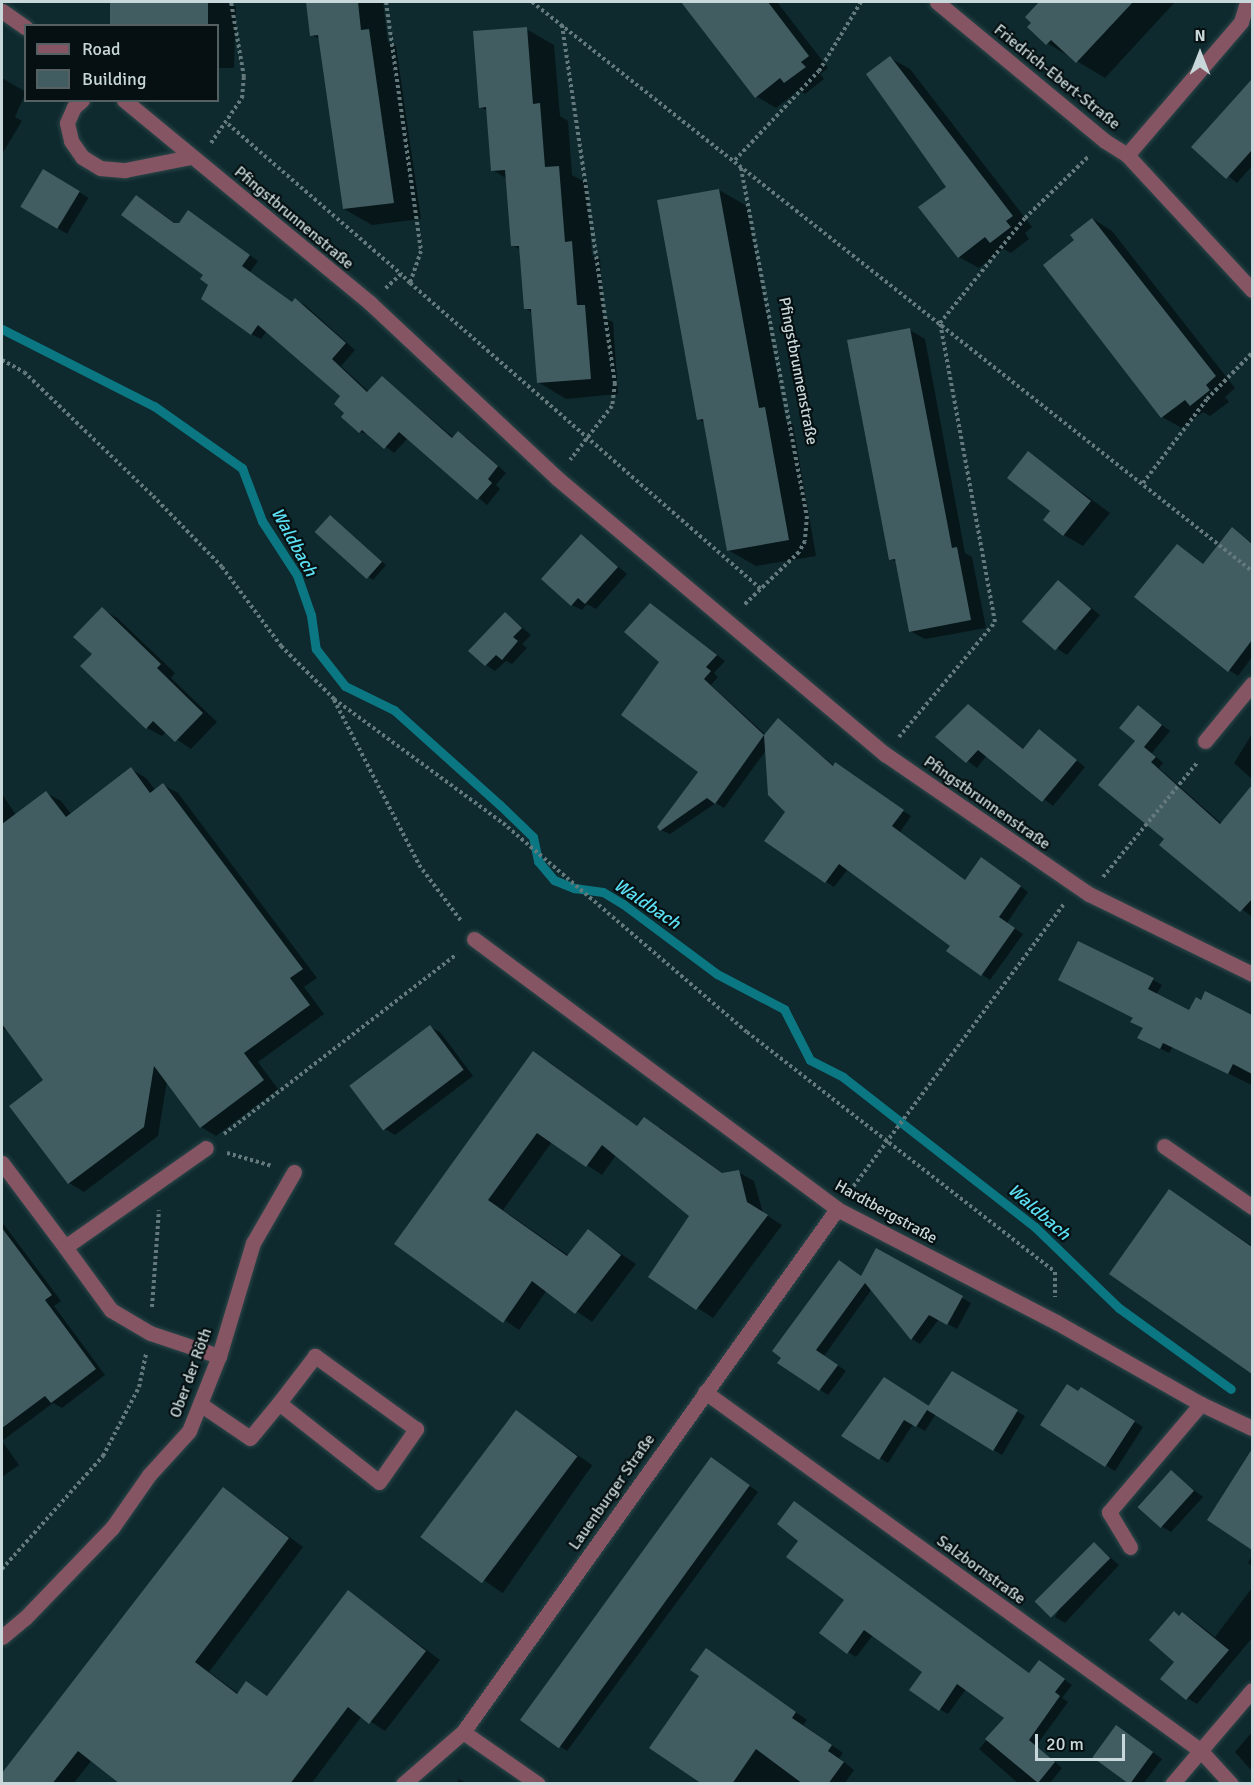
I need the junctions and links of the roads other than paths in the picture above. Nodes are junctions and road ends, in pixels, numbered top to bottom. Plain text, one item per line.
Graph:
1 (937, 2) edge
2 (1247, 2) edge
3 (2, 11) edge
4 (24, 27) edge
5 (80, 102) edge
6 (126, 102) edge
7 (1127, 154) junction
8 (193, 159) junction
9 (1252, 290) edge
10 (1252, 684) edge
11 (1205, 741) road end
12 (474, 939) road end
13 (1252, 974) edge
14 (1164, 1146) dead end
15 (206, 1148) road end
16 (2, 1163) edge
17 (294, 1172) road end
18 (1252, 1207) edge
19 (837, 1209) junction
20 (65, 1247) junction
21 (219, 1356) junction
22 (705, 1392) junction
23 (279, 1403) junction
24 (200, 1404) junction
25 (1201, 1404) junction
26 (1252, 1428) edge
27 (1130, 1547) dead end
28 (2, 1637) edge
29 (1252, 1690) edge
30 (463, 1732) junction
31 (1200, 1750) junction
32 (403, 1784) edge
33 (538, 1784) edge
34 (1172, 1784) edge
35 (1231, 1784) edge

1 - 7 street, Friedrich-Ebert-Straße
2 - 7 street
3 - 4 street
5 - 8 street
6 - 8 street, Pfingstbrunnenstraße
7 - 9 street, Friedrich-Ebert-Straße
8 - 13 street, Pfingstbrunnenstraße
10 - 11 street
12 - 19 street, Hardtbergstraße
14 - 18 street
15 - 20 street
16 - 20 street
17 - 21 street, Ober der Röth
19 - 22 street, Lauenburger Straße
19 - 25 street, Hardtbergstraße
20 - 21 street
21 - 24 street, Ober der Röth
22 - 30 street, Lauenburger Straße
22 - 31 street, Salzbornstraße
23 - 23 street
23 - 24 street
24 - 28 street, Ober der Röth
25 - 26 street, Hardtbergstraße
25 - 27 street
29 - 31 street
30 - 32 street, Lauenburger Straße
30 - 33 street
31 - 34 street
31 - 35 street, Salzbornstraße

